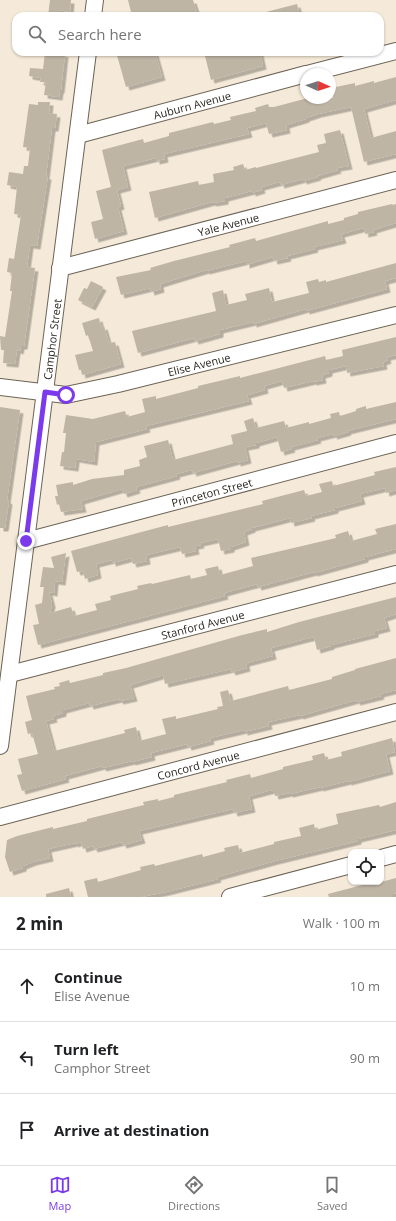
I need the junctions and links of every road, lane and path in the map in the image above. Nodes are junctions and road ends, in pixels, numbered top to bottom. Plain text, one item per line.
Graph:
1 (95, 0) edge
2 (94, 12) edge
3 (396, 51) edge
4 (384, 54) edge
5 (88, 56) edge
6 (376, 56) edge
7 (329, 68) edge
8 (300, 76) edge
9 (78, 136) junction
10 (396, 180) edge
11 (60, 268) junction
12 (396, 315) edge
13 (0, 387) edge
14 (45, 392) junction
15 (396, 443) edge
16 (26, 541) junction
17 (396, 574) edge
18 (10, 674) junction
19 (396, 712) edge
20 (0, 746) edge
21 (0, 817) edge
22 (396, 854) edge
23 (384, 857) edge
24 (348, 866) edge
25 (230, 897) edge

1 - 2 street
3 - 4 street, Auburn Avenue
5 - 9 street, Camphor Street
6 - 7 street, Auburn Avenue
8 - 9 street, Auburn Avenue
9 - 11 street, Camphor Street
10 - 11 street, Yale Avenue
11 - 14 street, Camphor Street
12 - 14 street, Elise Avenue
13 - 14 street, Elise Avenue
14 - 16 street, Camphor Street
15 - 16 street, Princeton Street
16 - 18 street, Camphor Street
17 - 18 street, Stanford Avenue
18 - 20 street, Camphor Street
19 - 21 street, Concord Avenue
22 - 23 street
24 - 25 street

